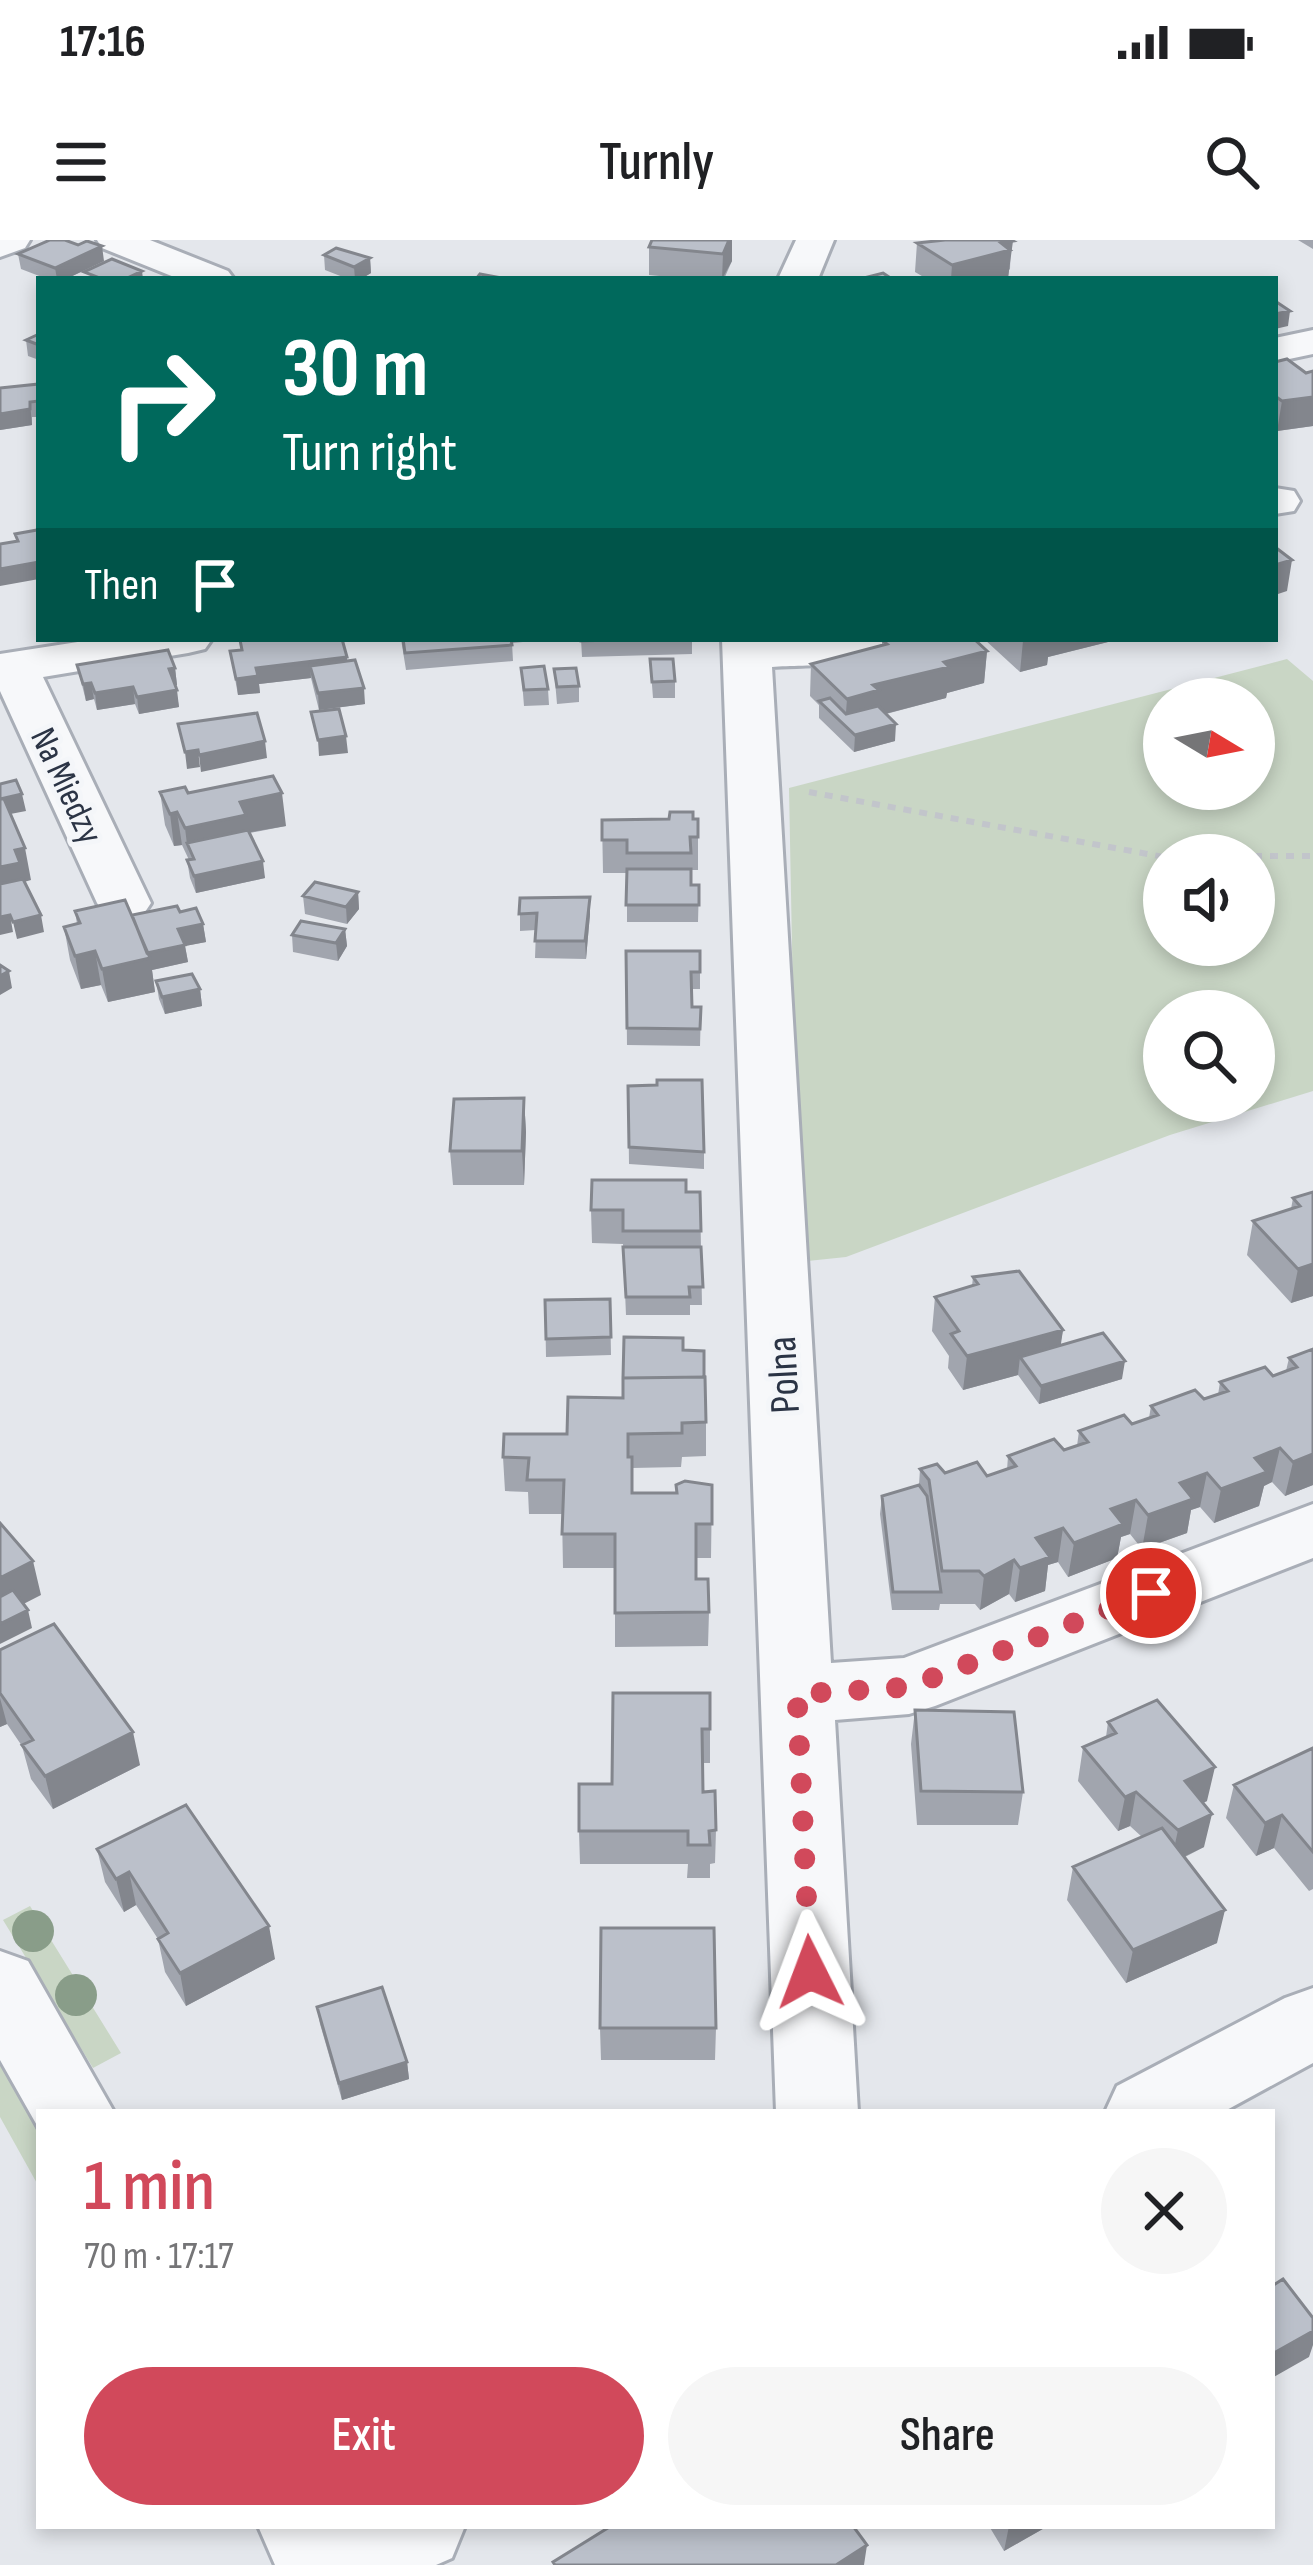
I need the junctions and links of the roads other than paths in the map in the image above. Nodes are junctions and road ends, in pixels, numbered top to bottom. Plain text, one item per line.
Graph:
1 (11, 240) edge
2 (116, 240) edge
3 (815, 240) edge
4 (0, 245) edge
5 (206, 276) edge
6 (799, 276) edge
7 (1313, 342) edge
8 (1278, 349) edge
9 (169, 642) edge
10 (861, 642) edge
11 (747, 646) edge
12 (7, 668) edge
13 (124, 903) edge
14 (1313, 1530) edge
15 (797, 1694) junction
16 (0, 1985) edge
17 (1313, 2023) edge
18 (71, 2109) edge
19 (817, 2109) edge
20 (1152, 2109) edge
21 (306, 2529) edge
22 (412, 2529) edge
23 (325, 2565) edge

1 - 4 street
2 - 5 street
3 - 6 street
7 - 8 street
9 - 12 street, Na Miedzy
10 - 11 street
11 - 15 street, Polna
12 - 13 street, Na Miedzy
14 - 15 street
15 - 19 street, Polna
16 - 18 street
17 - 20 street
21 - 23 street
22 - 23 street

